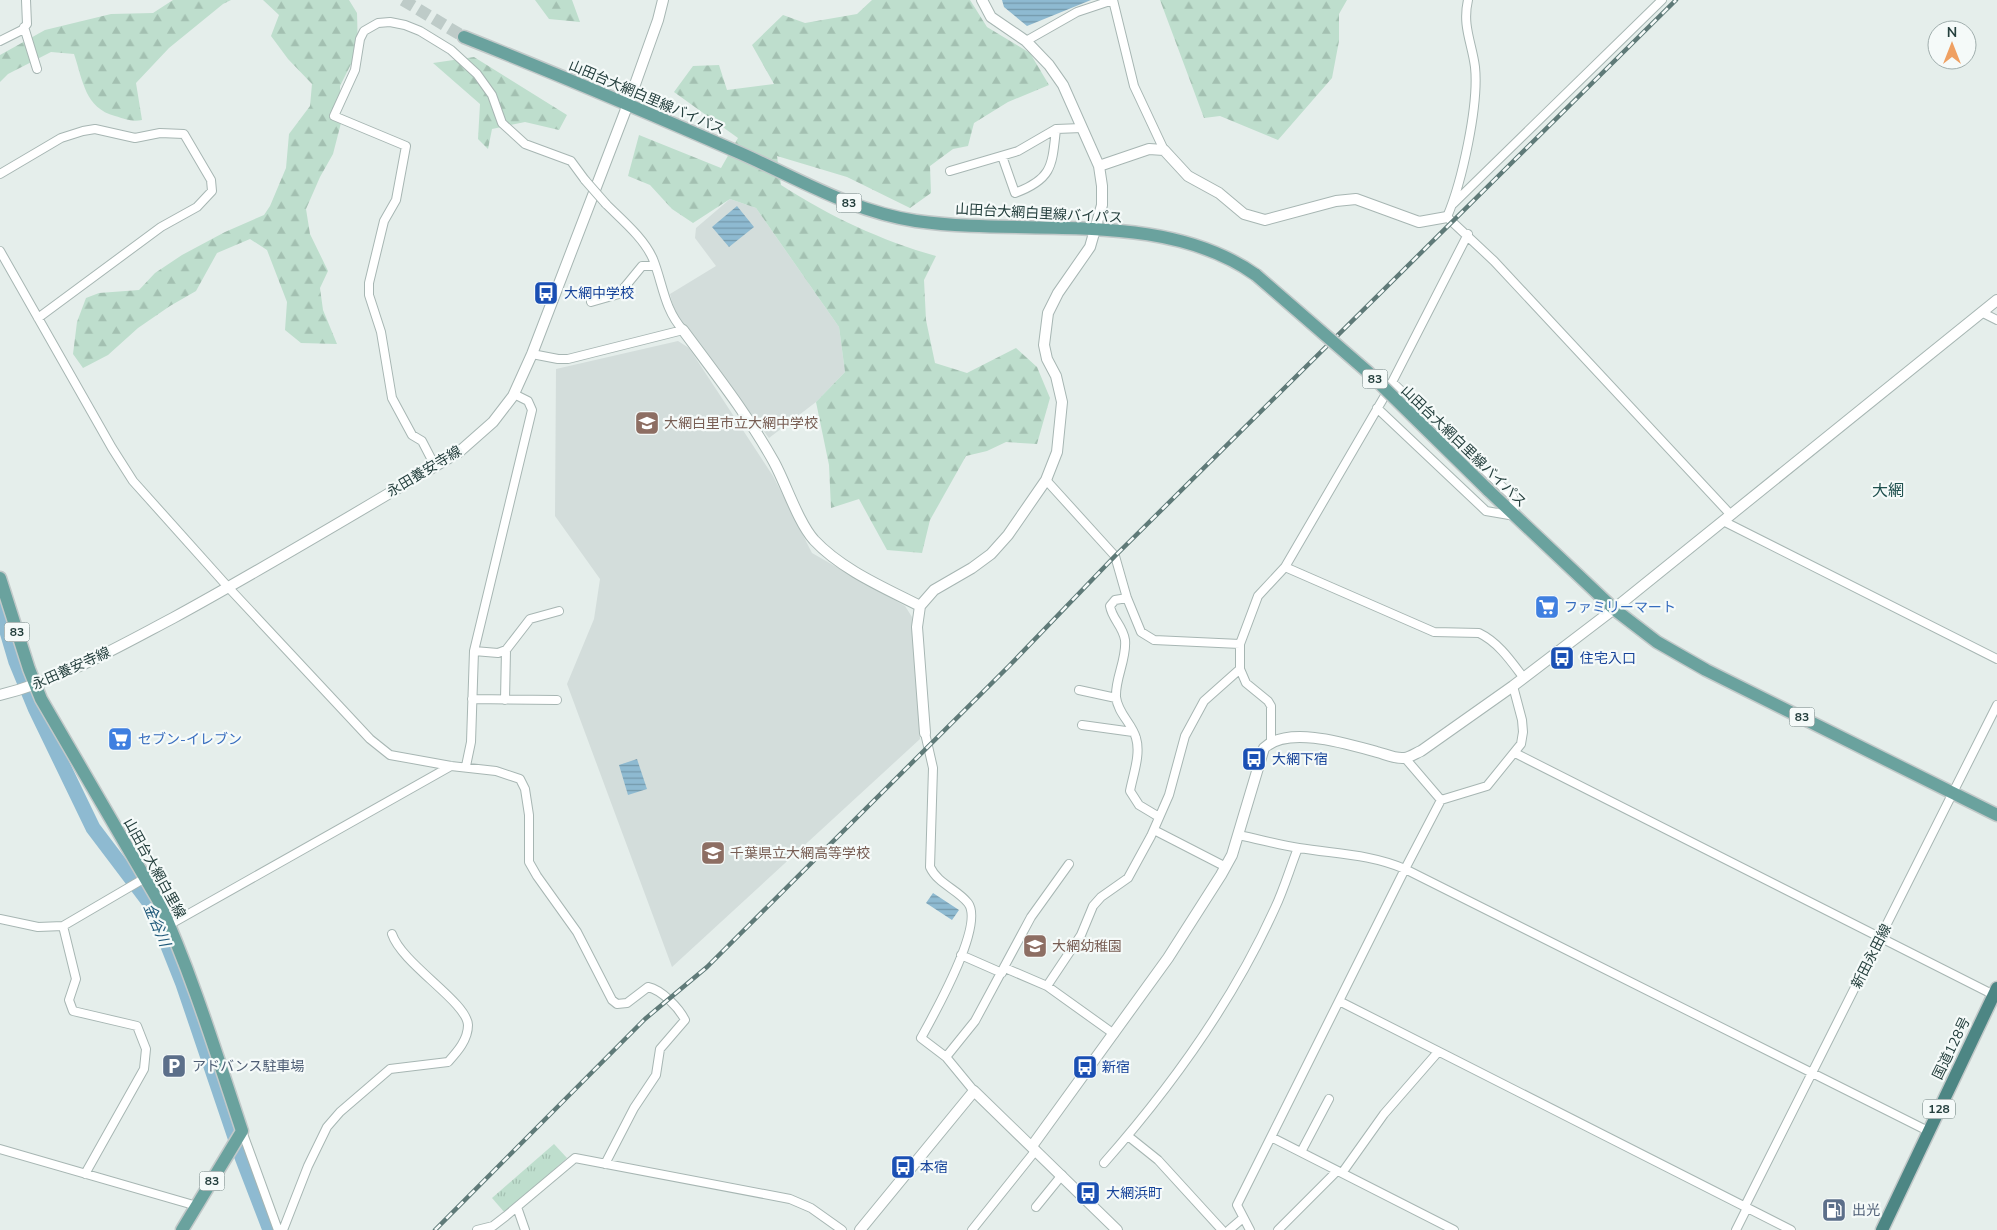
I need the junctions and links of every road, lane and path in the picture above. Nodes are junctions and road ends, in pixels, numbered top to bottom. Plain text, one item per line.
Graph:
1 (26, 0) edge
2 (663, 0) edge
3 (982, 0) edge
4 (1113, 0) edge
5 (1468, 0) edge
6 (1662, 0) edge
7 (24, 27) junction
8 (464, 37) tunnel mouth
9 (0, 41) edge
10 (1026, 41) junction
11 (37, 69) dead end
12 (628, 104) junction
13 (1056, 128) junction
14 (1082, 128) junction
15 (1164, 150) junction
16 (1002, 156) junction
17 (1099, 166) junction
18 (950, 171) dead end
19 (0, 174) edge
20 (1453, 204) junction
21 (1447, 217) junction
22 (1096, 228) junction
23 (1468, 234) junction
24 (0, 251) edge
25 (655, 266) junction
26 (1997, 300) edge
27 (591, 302) dead end
28 (1983, 313) junction
29 (38, 318) junction
30 (1997, 320) edge
31 (683, 330) junction
32 (532, 354) junction
33 (1392, 382) junction
34 (514, 394) junction
35 (1378, 408) junction
36 (435, 466) junction
37 (1046, 480) junction
38 (1515, 516) junction
39 (1727, 518) junction
40 (1285, 567) junction
41 (0, 578) edge
42 (228, 587) junction
43 (1128, 598) junction
44 (920, 606) junction
45 (1614, 609) junction
46 (559, 610) dead end
47 (1240, 644) junction
48 (506, 650) junction
49 (474, 651) junction
50 (1997, 659) edge
51 (1240, 669) junction
52 (1524, 678) junction
53 (35, 685) junction
54 (1513, 686) junction
55 (1079, 690) dead end
56 (0, 695) edge
57 (1116, 698) junction
58 (472, 699) junction
59 (505, 700) junction
60 (557, 700) dead end
61 (1997, 705) edge
62 (1082, 726) dead end
63 (925, 732) joint
64 (1133, 732) junction
65 (1271, 742) junction
66 (1515, 753) junction
67 (1405, 758) junction
68 (450, 766) junction
69 (466, 766) junction
70 (1953, 792) junction
71 (1442, 800) junction
72 (1997, 814) edge
73 (1160, 817) junction
74 (1154, 830) junction
75 (1238, 835) junction
76 (1298, 848) junction
77 (1069, 864) dead end
78 (1226, 868) junction
79 (1405, 869) junction
80 (145, 878) junction
81 (0, 918) edge
82 (169, 925) junction
83 (63, 926) junction
84 (392, 934) dead end
85 (1881, 936) junction
86 (961, 956) junction
87 (1004, 971) junction
88 (1047, 986) junction
89 (1995, 991) edge
90 (1339, 1001) junction
91 (1114, 1034) junction
92 (1438, 1052) junction
93 (946, 1058) junction
94 (1811, 1074) junction
95 (974, 1091) junction
96 (1329, 1100) dead end
97 (242, 1131) junction
98 (1928, 1131) junction
99 (1128, 1136) junction
100 (1271, 1137) junction
101 (1034, 1148) junction
102 (0, 1149) edge
103 (1300, 1152) junction
104 (1104, 1163) dead end
105 (605, 1164) junction
106 (1339, 1172) junction
107 (85, 1174) junction
108 (1062, 1175) junction
109 (196, 1206) junction
110 (517, 1207) junction
111 (1036, 1207) dead end
112 (1746, 1207) junction
113 (1243, 1218) junction
114 (974, 1229) edge
115 (182, 1230) edge
116 (278, 1230) edge
117 (283, 1230) edge
118 (478, 1230) edge
119 (525, 1230) edge
120 (842, 1230) edge
121 (860, 1230) edge
122 (1117, 1230) edge
123 (1222, 1230) edge
124 (1229, 1230) edge
125 (1250, 1230) edge
126 (1278, 1230) edge
127 (1454, 1230) edge
128 (1736, 1230) edge
129 (1791, 1230) edge
130 (1882, 1230) edge

1 - 7 street
2 - 12 street, 永田養安寺線
3 - 10 street
4 - 10 street
4 - 15 street
5 - 20 street
6 - 20 street
7 - 9 street
7 - 11 street
8 - 12 main road, 山田台大網白里線バイパス / 83
10 - 14 street
12 - 22 main road, 山田台大網白里線バイパス / 83
12 - 32 street, 永田養安寺線
13 - 14 street
13 - 16 street
13 - 16 street
14 - 17 street
15 - 17 street
15 - 21 street
16 - 18 street
17 - 22 street
19 - 29 street
20 - 21 street
21 - 23 street
22 - 37 street
22 - 38 main road, 山田台大網白里線バイパス / 83, bridge
23 - 33 street
23 - 39 street
24 - 29 street
25 - 27 street
25 - 31 street
25 - 36 street, bridge
26 - 28 street
28 - 30 street
28 - 39 street
29 - 42 street
31 - 32 street
31 - 44 street
32 - 34 street, 永田養安寺線
33 - 35 street
33 - 38 street
34 - 36 street, 永田養安寺線
34 - 49 street
35 - 38 street
35 - 40 street
36 - 42 street, 永田養安寺線
37 - 43 street
37 - 44 street
38 - 45 main road, 山田台大網白里線バイパス / 83
39 - 45 street
39 - 50 street
40 - 47 street
40 - 52 street
41 - 53 main road, 山田台大網白里線 / 83
42 - 53 street, 永田養安寺線
42 - 68 street
43 - 47 street
43 - 57 street
44 - 63 street
45 - 52 street
45 - 70 main road, 山田台大網白里線バイパス / 83
46 - 48 street
47 - 51 street
48 - 49 street
48 - 59 street
49 - 58 street
51 - 65 street
51 - 73 street
52 - 54 street
53 - 56 street, 永田養安寺線
53 - 80 main road, 山田台大網白里線 / 83
54 - 66 street
54 - 67 street
55 - 57 street
57 - 64 street
58 - 59 street
58 - 69 street
59 - 60 street
61 - 70 street, 新田永田線
62 - 64 street
63 - 86 street
64 - 73 street
65 - 67 street
65 - 75 street
66 - 71 street
66 - 85 street
67 - 71 street
68 - 69 street
68 - 82 street
69 - 105 street
70 - 72 main road, 山田台大網白里線バイパス / 83
70 - 85 street, 新田永田線
71 - 79 street
73 - 74 street
74 - 78 street
74 - 88 street
75 - 76 street
75 - 78 street
76 - 79 street
76 - 99 street
77 - 87 street
78 - 91 street
79 - 90 street
79 - 94 street
80 - 82 main road, 山田台大網白里線 / 83
80 - 83 street
81 - 83 street
82 - 97 main road, 山田台大網白里線 / 83
83 - 107 street
84 - 117 street
85 - 89 street
85 - 94 street, 新田永田線
86 - 87 street
86 - 93 street
87 - 88 street
87 - 93 street
88 - 91 street
89 - 98 highway, 国道128号 / 128
90 - 92 street
90 - 100 street
91 - 101 street
92 - 106 street
92 - 112 street
93 - 95 street
94 - 98 street
94 - 112 street, 新田永田線
95 - 101 street
95 - 121 street
96 - 103 street
97 - 109 main road, 83
97 - 116 street
98 - 130 highway, 国道128号 / 128
99 - 104 street
99 - 123 street
100 - 103 street
100 - 113 street
101 - 108 street
101 - 114 street
102 - 107 street
103 - 106 street
105 - 110 street
105 - 120 street
106 - 126 street
106 - 127 street
107 - 109 street
108 - 111 street
108 - 122 street
109 - 115 main road, 83
110 - 118 street
110 - 119 street
112 - 128 street, 新田永田線
112 - 129 street
113 - 124 street
113 - 125 street

